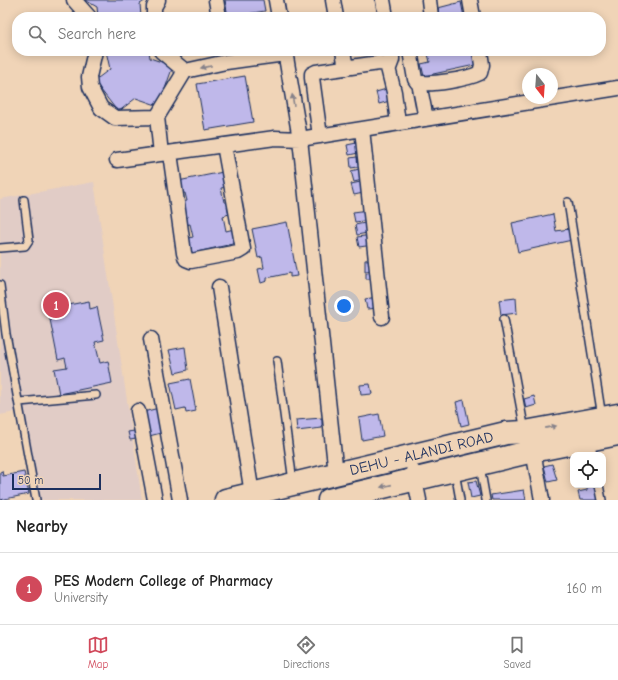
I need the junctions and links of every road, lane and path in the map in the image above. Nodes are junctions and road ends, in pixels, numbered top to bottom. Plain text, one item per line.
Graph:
1 (74, 0) edge
2 (158, 0) edge
3 (216, 0) edge
4 (276, 0) edge
5 (333, 0) edge
6 (383, 0) edge
7 (429, 0) edge
8 (470, 0) edge
9 (85, 12) edge
10 (154, 12) edge
11 (218, 12) edge
12 (278, 12) edge
13 (335, 12) edge
14 (385, 12) edge
15 (431, 12) edge
16 (472, 12) edge
17 (94, 56) edge
18 (167, 56) edge
19 (240, 56) edge
20 (286, 56) edge
21 (344, 56) edge
22 (392, 56) edge
23 (411, 56) edge
24 (481, 56) edge
25 (225, 57) edge
26 (346, 68) junction
27 (389, 68) junction
28 (185, 71) junction
29 (419, 83) junction
30 (618, 88) edge
31 (157, 117) junction
32 (426, 119) junction
33 (398, 123) junction
34 (362, 129) junction
35 (320, 136) junction
36 (300, 139) junction
37 (224, 145) junction
38 (165, 153) junction
39 (117, 160) dead end
40 (24, 200) dead end
41 (568, 202) dead end
42 (0, 248) edge
43 (0, 285) edge
44 (219, 287) dead end
45 (382, 317) dead end
46 (504, 319) dead end
47 (151, 339) dead end
48 (277, 361) dead end
49 (96, 395) dead end
50 (19, 402) junction
51 (138, 411) dead end
52 (610, 416) edge
53 (618, 434) edge
54 (529, 442) junction
55 (592, 447) edge
56 (409, 456) junction
57 (479, 464) junction
58 (454, 470) junction
59 (336, 474) junction
60 (293, 484) junction
61 (600, 488) edge
62 (417, 490) edge
63 (252, 494) junction
64 (36, 500) edge
65 (155, 500) edge
66 (180, 500) edge
67 (226, 500) edge
68 (329, 500) edge
69 (460, 500) edge
70 (486, 500) edge
71 (542, 500) edge
72 (602, 500) edge

1 - 9 street
2 - 10 street
3 - 11 street
4 - 12 street
5 - 13 street
6 - 14 street
7 - 15 street
8 - 16 street
17 - 31 street
18 - 28 street
19 - 25 street
36 -> 20 street
21 - 26 street
22 - 27 street
23 - 29 street
24 - 29 street
25 -> 28 street
26 - 27 street
26 - 35 street
27 - 33 street
28 - 31 street
29 - 32 street
30 - 32 street
31 - 38 street
32 - 33 street
33 - 34 street
34 - 35 street
34 - 45 street
35 - 36 street
36 - 37 street
36 - 59 street
37 - 38 street
37 - 38 street
38 - 39 street
40 - 42 lane
41 - 52 lane
43 - 50 lane
44 - 63 street
46 - 54 lane
47 - 66 street
48 - 60 lane
49 - 50 lane
50 - 64 lane
51 - 65 street
54 -> 52 main road, DEHU - ALANDI ROAD
53 - 55 main road, DEHU - ALANDI ROAD
54 - 55 main road, DEHU - ALANDI ROAD
54 - 56 main road, DEHU - ALANDI ROAD
54 - 57 main road, DEHU - ALANDI ROAD
54 - 71 street
56 - 59 main road, DEHU - ALANDI ROAD
56 - 62 street
57 - 58 main road, DEHU - ALANDI ROAD
57 - 70 lane
58 - 62 main road, DEHU - ALANDI ROAD
58 - 69 lane
59 - 60 main road, DEHU - ALANDI ROAD
60 - 63 main road, DEHU - ALANDI ROAD
61 - 72 lane
62 -> 68 main road, DEHU - ALANDI ROAD
63 - 67 main road, DEHU - ALANDI ROAD

